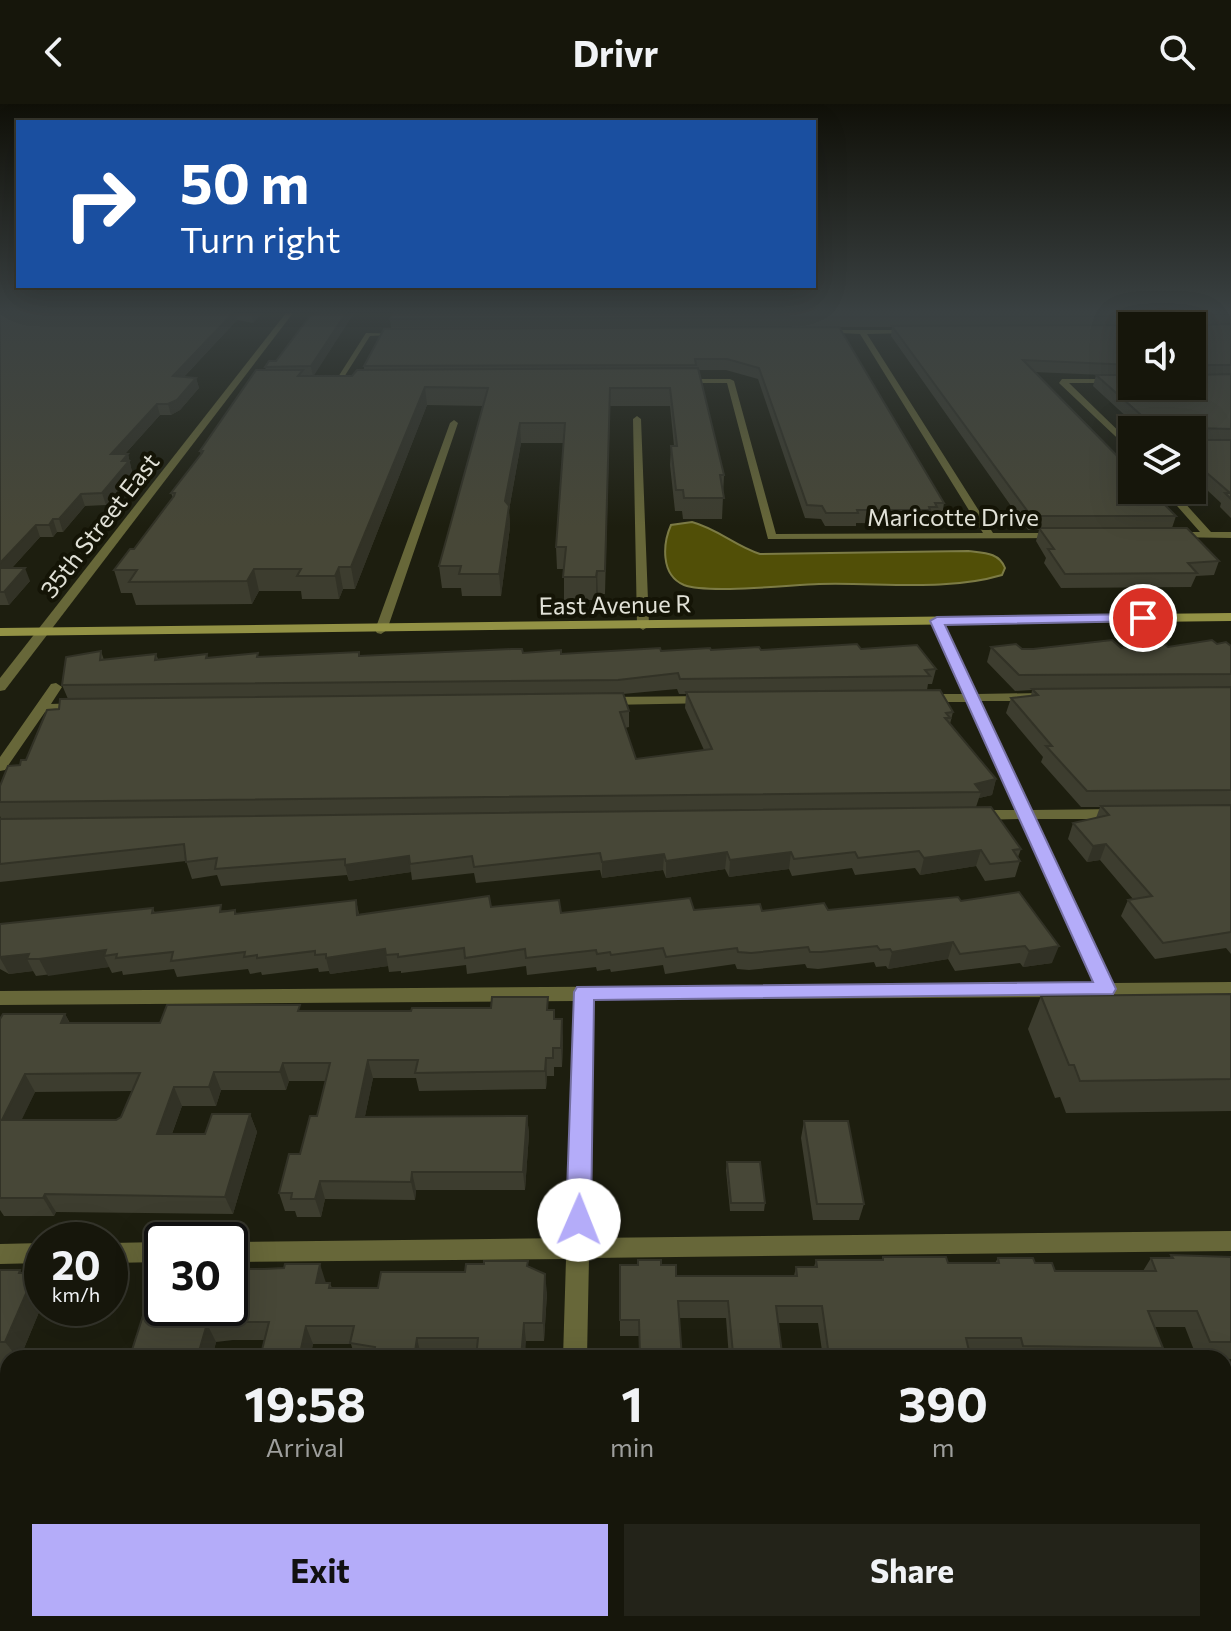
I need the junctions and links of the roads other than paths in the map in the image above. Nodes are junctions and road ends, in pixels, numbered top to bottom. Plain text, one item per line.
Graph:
1 (232, 384) edge
2 (731, 384) edge
3 (895, 384) edge
4 (1065, 384) edge
5 (637, 419) dead end
6 (454, 423) dead end
7 (1118, 435) edge
8 (1180, 504) edge
9 (1161, 535) edge
10 (1208, 535) junction
11 (1231, 535) edge
12 (990, 536) junction
13 (1068, 536) edge
14 (1231, 617) edge
15 (937, 621) junction
16 (643, 626) junction
17 (381, 630) junction
18 (0, 632) edge
19 (42, 632) junction
20 (0, 687) edge
21 (56, 687) dead end
22 (970, 697) junction
23 (1062, 697) edge
24 (907, 698) edge
25 (718, 700) edge
26 (592, 702) edge
27 (88, 707) edge
28 (41, 708) junction
29 (0, 767) edge
30 (1024, 814) junction
31 (1136, 814) edge
32 (961, 815) edge
33 (1106, 989) junction
34 (1231, 989) edge
35 (584, 992) junction
36 (0, 998) edge
37 (1231, 1241) edge
38 (578, 1248) junction
39 (248, 1252) edge
40 (24, 1253) edge
41 (0, 1254) edge
42 (575, 1350) edge

1 - 19 street, 35th Street East
2 - 12 street, Maricotte Drive
3 - 12 street
4 - 7 street
5 - 16 street
6 - 17 street
8 - 10 street
9 - 10 street
10 - 11 street
12 - 13 street, Maricotte Drive
14 - 15 main road, East Avenue R
15 - 16 main road, East Avenue R
15 - 22 street
16 - 17 main road, East Avenue R
17 - 19 main road, East Avenue R
18 - 19 main road, East Avenue R
19 - 20 street, 35th Street East
21 - 28 street
22 - 23 street
22 - 24 street
22 - 30 street
25 - 26 street
27 - 28 street
28 - 29 street
30 - 31 street
30 - 32 street
30 - 33 street
33 - 34 street
33 - 35 street
35 - 36 street
35 - 38 street
37 - 38 street
38 - 39 street
38 - 42 street
40 - 41 street

